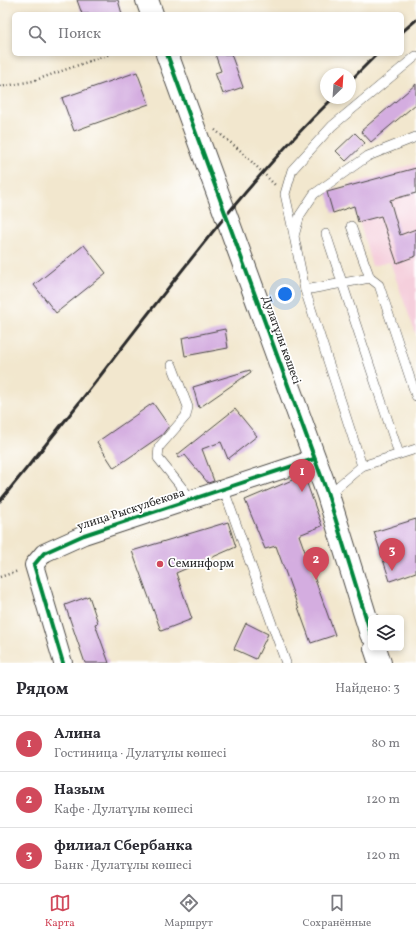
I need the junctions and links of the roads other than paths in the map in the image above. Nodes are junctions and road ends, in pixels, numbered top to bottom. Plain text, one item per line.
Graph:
1 (147, 0) edge
2 (151, 12) edge
3 (167, 56) edge
4 (416, 56) edge
5 (416, 137) edge
6 (351, 226) dead end
7 (326, 234) dead end
8 (294, 236) junction
9 (370, 278) junction
10 (343, 283) junction
11 (305, 290) junction
12 (172, 365) dead end
13 (416, 396) edge
14 (416, 449) edge
15 (399, 454) junction
16 (314, 459) junction
17 (362, 466) junction
18 (224, 490) junction
19 (328, 495) junction
20 (192, 500) junction
21 (368, 624) edge
22 (376, 651) edge
23 (63, 663) edge
24 (286, 663) edge
25 (380, 663) edge

1 - 2 street
3 - 16 street, Дулатұлы көшесі
4 - 8 lane
5 - 8 lane
6 - 9 lane
7 - 10 lane
8 - 11 lane
9 - 10 lane
9 - 13 lane
10 - 11 lane
10 - 15 lane
11 - 17 lane
12 - 20 lane
14 - 15 lane
15 - 17 lane
16 - 18 street, улица Рыскулбекова
16 - 19 street, Дулатұлы көшесі
17 - 19 lane
18 - 20 street, улица Рыскулбекова
18 - 24 lane
19 - 21 street, Дулатұлы көшесі
20 - 23 street, улица Рыскулбекова
22 - 25 street

